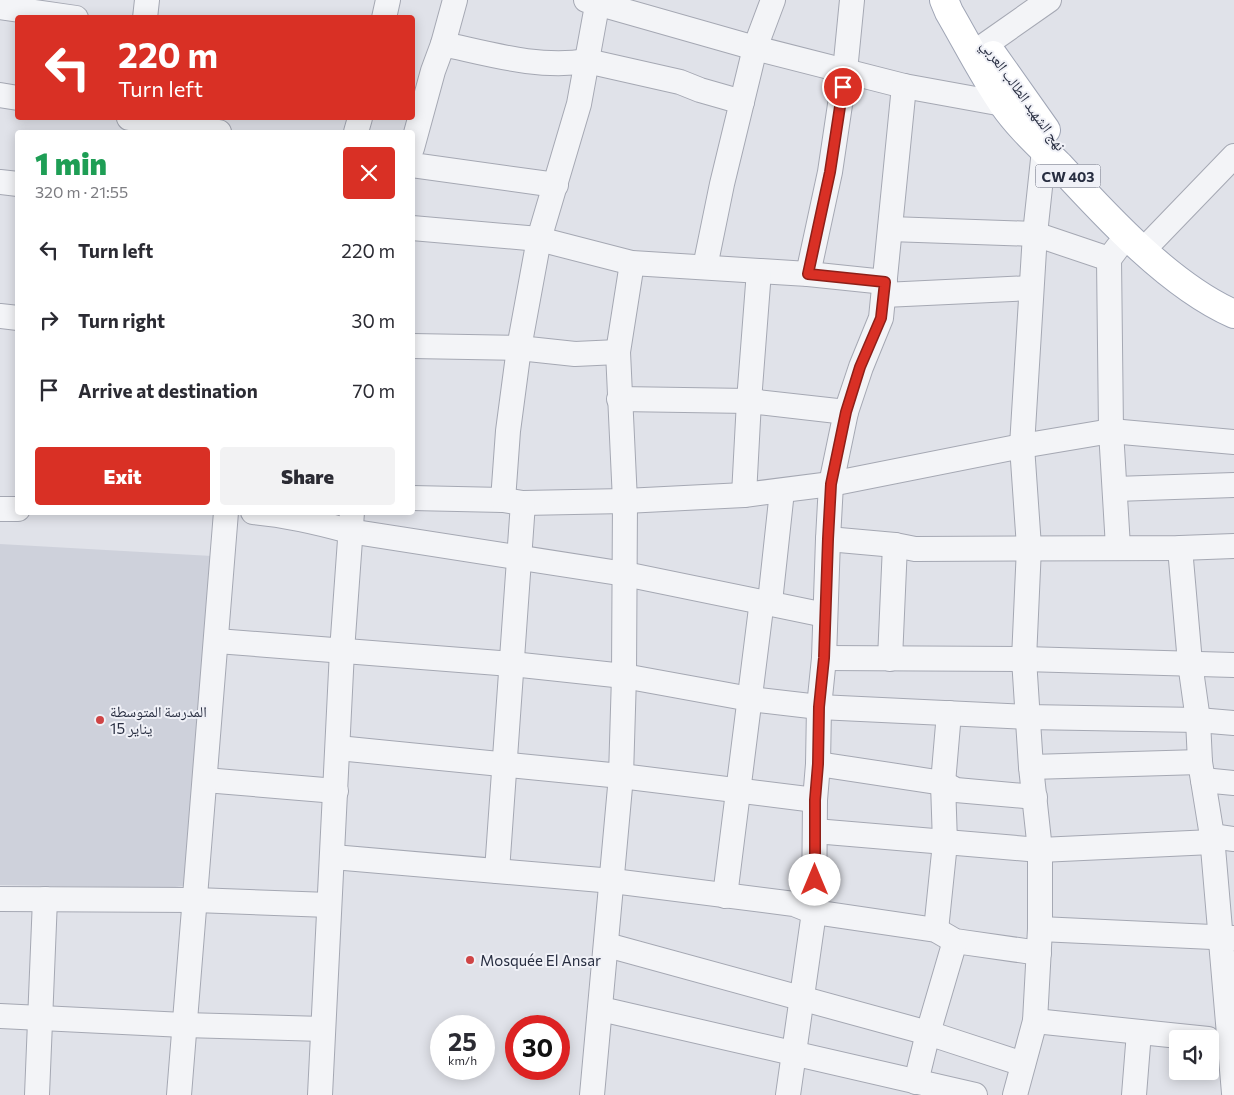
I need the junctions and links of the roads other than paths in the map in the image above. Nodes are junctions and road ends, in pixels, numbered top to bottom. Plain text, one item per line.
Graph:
1 (147, 0) edge
2 (388, 0) edge
3 (455, 0) edge
4 (773, 0) edge
5 (852, 0) edge
6 (944, 0) edge
7 (964, 0) edge
8 (1049, 0) edge
9 (594, 1) edge
10 (0, 7) edge
11 (55, 15) edge
12 (145, 15) edge
13 (385, 15) edge
14 (443, 44) junction
15 (985, 45) junction
16 (755, 48) junction
17 (587, 61) junction
18 (423, 69) edge
19 (845, 70) junction
20 (904, 86) junction
21 (0, 95) edge
22 (15, 98) edge
23 (742, 102) junction
24 (1003, 104) junction
25 (131, 121) edge
26 (203, 130) edge
27 (415, 130) edge
28 (1044, 150) junction
29 (1234, 156) edge
30 (415, 165) edge
31 (0, 182) edge
32 (15, 184) edge
33 (556, 185) junction
34 (1094, 194) junction
35 (415, 228) edge
36 (890, 229) junction
37 (1035, 234) junction
38 (1126, 234) junction
39 (539, 239) junction
40 (1152, 240) junction
41 (1109, 259) junction
42 (632, 263) junction
43 (705, 267) junction
44 (759, 271) junction
45 (808, 274) junction
46 (885, 288) junction
47 (1031, 288) junction
48 (1234, 294) edge
49 (1234, 314) edge
50 (0, 316) edge
51 (15, 318) edge
52 (415, 346) edge
53 (520, 348) junction
54 (618, 352) junction
55 (619, 399) junction
56 (749, 401) junction
57 (846, 412) junction
58 (1112, 431) junction
59 (1234, 442) edge
60 (1022, 446) junction
61 (831, 484) junction
62 (1234, 486) edge
63 (1115, 490) junction
64 (782, 491) junction
65 (744, 495) junction
66 (415, 498) edge
67 (513, 501) junction
68 (625, 501) junction
69 (0, 509) edge
70 (15, 509) edge
71 (226, 515) edge
72 (283, 515) edge
73 (350, 522) edge
74 (828, 539) junction
75 (895, 545) junction
76 (1234, 546) edge
77 (1029, 547) junction
78 (1118, 547) junction
79 (1180, 548) junction
80 (520, 556) junction
81 (625, 574) junction
82 (770, 602) junction
83 (825, 615) junction
84 (216, 642) junction
85 (342, 650) junction
86 (824, 658) junction
87 (890, 659) junction
88 (1024, 659) junction
89 (1190, 663) junction
90 (512, 664) junction
91 (1234, 664) edge
92 (624, 676) junction
93 (750, 699) junction
94 (819, 707) junction
95 (950, 714) junction
96 (1027, 717) junction
97 (1198, 720) junction
98 (1234, 723) edge
99 (338, 748) junction
100 (504, 764) junction
101 (818, 764) junction
102 (1031, 767) junction
103 (1202, 771) junction
104 (622, 776) junction
105 (205, 780) junction
106 (943, 783) junction
107 (1234, 783) edge
108 (737, 790) junction
109 (336, 791) junction
110 (1034, 798) junction
111 (815, 800) junction
112 (815, 832) junction
113 (1219, 839) edge
114 (945, 842) junction
115 (1040, 850) junction
116 (333, 857) junction
117 (497, 871) junction
118 (613, 881) junction
119 (726, 896) junction
120 (0, 899) edge
121 (45, 899) junction
122 (195, 900) junction
123 (329, 904) junction
124 (814, 912) junction
125 (1040, 929) junction
126 (946, 935) junction
127 (1227, 938) edge
128 (607, 945) junction
129 (1039, 953) junction
130 (802, 998) junction
131 (601, 1010) junction
132 (0, 1016) edge
133 (40, 1017) junction
134 (1035, 1021) junction
135 (184, 1025) junction
136 (323, 1029) junction
137 (1139, 1032) junction
138 (928, 1033) junction
139 (1220, 1040) edge
140 (794, 1053) junction
141 (1023, 1064) junction
142 (916, 1082) junction
143 (1234, 1093) edge
144 (37, 1095) edge
145 (179, 1095) edge
146 (320, 1095) edge
147 (592, 1095) edge
148 (788, 1095) edge
149 (975, 1095) edge
150 (1015, 1095) edge
151 (1134, 1095) edge

1 - 12 street
2 - 13 street
3 - 14 street
4 - 16 street
5 - 19 street
6 - 24 main road, نهج الشهيد الطالب العربي / CW 403
7 - 15 main road, نهج الشهيد الطالب العربي / CW 403
8 - 15 street
9 - 16 street
9 - 17 street
10 - 11 street
14 - 17 street
14 - 18 street
15 - 34 main road, نهج الشهيد الطالب العربي / CW 403
16 - 19 street
16 - 23 street
17 - 23 street
17 - 33 street
18 - 27 street
19 - 20 street
19 - 45 street
20 - 24 street
20 - 36 street
21 - 22 street
23 - 43 street
24 - 28 main road, نهج الشهيد الطالب العربي / CW 403
25 - 26 street
28 - 34 main road, نهج الشهيد الطالب العربي / CW 403
28 - 37 street
29 - 40 street
30 - 33 street
31 - 32 street
33 - 39 street
34 - 38 main road, نهج الشهيد الطالب العربي / CW 403
34 - 40 main road, نهج الشهيد الطالب العربي / CW 403
35 - 39 street
36 - 37 street
36 - 46 street
37 - 41 street
37 - 47 street
38 - 41 street
38 - 49 main road, نهج الشهيد الطالب العربي / CW 403
39 - 42 street
39 - 53 street
40 - 48 main road, نهج الشهيد الطالب العربي / CW 403
41 - 58 street
42 - 43 street
42 - 54 street
43 - 44 street
44 - 45 street
44 - 56 street
45 - 46 street
46 - 47 street
46 - 57 street
47 - 60 street
50 - 51 street
52 - 53 street
53 - 54 street
53 - 67 street
54 - 55 street
55 - 56 street
55 - 68 street
56 - 57 street
56 - 65 street
57 - 61 street
58 - 59 street
58 - 60 street
58 - 63 street
60 - 61 street
60 - 77 street
61 - 64 street
61 - 74 street
62 - 63 street
63 - 78 street
64 - 65 street
64 - 82 street
65 - 68 street
66 - 67 street
67 - 68 street
67 - 80 street
68 - 81 street
69 - 70 street
71 - 84 street
72 - 73 street
73 - 80 street
73 - 85 street
74 - 75 street
74 - 83 street
75 - 77 street
75 - 87 street
76 - 79 street
77 - 78 street
77 - 88 street
78 - 79 street
79 - 89 street
80 - 81 street
80 - 90 street
81 - 82 street
81 - 92 street
82 - 83 street
82 - 93 street
83 - 86 street
84 - 85 street
84 - 105 street
85 - 90 street
85 - 99 street
86 - 87 street
86 - 94 street
87 - 88 street
88 - 89 street
88 - 96 street
89 - 91 street
89 - 97 street
90 - 92 street
90 - 100 street
92 - 93 street
92 - 104 street
93 - 94 street
93 - 108 street
94 - 95 street
94 - 101 street
95 - 96 street
95 - 106 street
96 - 97 street
96 - 102 street
97 - 98 street
97 - 103 street
99 - 100 street
99 - 109 street
100 - 104 street
100 - 117 street
101 - 106 street
101 - 111 street
102 - 103 street
102 - 110 street
103 - 107 street
103 - 113 street
104 - 108 street
104 - 118 street
105 - 109 street
105 - 122 street
106 - 110 street
106 - 114 street
108 - 111 street
108 - 119 street
109 - 116 street
110 - 115 street
111 - 112 street
112 - 114 street
112 - 124 street
113 - 115 street
113 - 127 street
114 - 115 street
114 - 126 street
115 - 125 street
116 - 117 street
116 - 123 street
117 - 118 street
118 - 119 street
118 - 128 street
119 - 124 street
120 - 121 street
121 - 122 street
121 - 133 street
122 - 123 street
122 - 135 street
123 - 136 street
124 - 126 street
124 - 130 street
125 - 127 street
125 - 129 street
126 - 129 street
126 - 138 street
127 - 139 street
128 - 130 street
128 - 131 street
129 - 134 street
130 - 138 street
130 - 140 street
131 - 140 street
131 - 147 street
132 - 133 street
133 - 135 street
133 - 144 street
134 - 137 street
134 - 141 street
135 - 136 street
135 - 145 street
136 - 146 street
137 - 139 street
137 - 151 street
138 - 141 street
138 - 142 street
139 - 143 street
140 - 142 street
140 - 148 street
141 - 150 street
142 - 149 street

